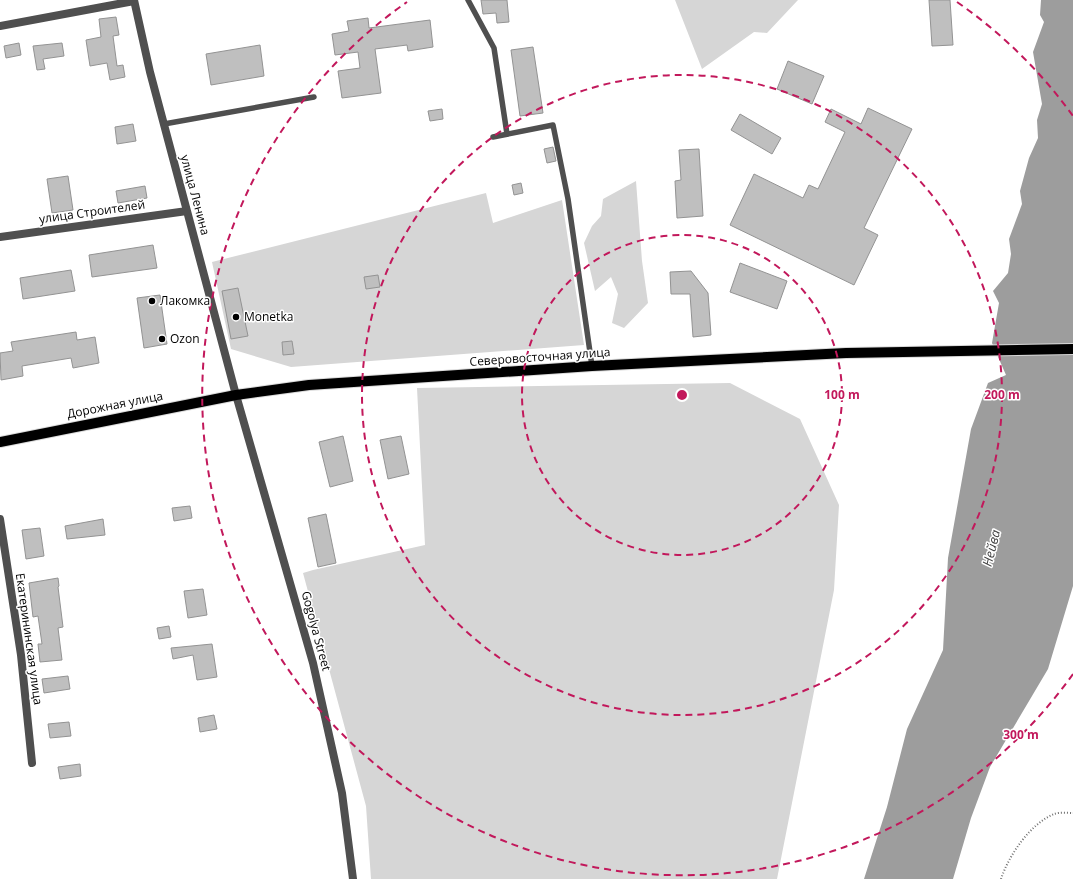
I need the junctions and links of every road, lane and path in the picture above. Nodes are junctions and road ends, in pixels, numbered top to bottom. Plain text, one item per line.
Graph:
1 (134, 0) edge
2 (468, 0) edge
3 (0, 26) edge
4 (314, 97) dead end
5 (164, 124) junction
6 (507, 134) junction
7 (493, 137) dead end
8 (186, 212) junction
9 (0, 237) edge
10 (1073, 349) edge
11 (592, 366) junction
12 (236, 395) junction
13 (0, 442) edge
14 (0, 518) edge
15 (32, 763) dead end
16 (1073, 812) edge
17 (353, 879) edge
18 (1001, 879) edge

1 - 3 street
1 - 5 street, улица Ленина
2 - 6 lane
4 - 5 lane
5 - 8 street, улица Ленина
6 - 7 lane
6 - 11 lane
8 - 9 street, улица Строителей
8 - 12 street, улица Ленина
10 - 11 main road, Северовосточная улица
11 - 12 main road, Северовосточная улица
12 - 13 main road, Дорожная улица
12 - 17 street, Gogolya Street
14 - 15 street, Екатерининская улица
16 - 18 path

